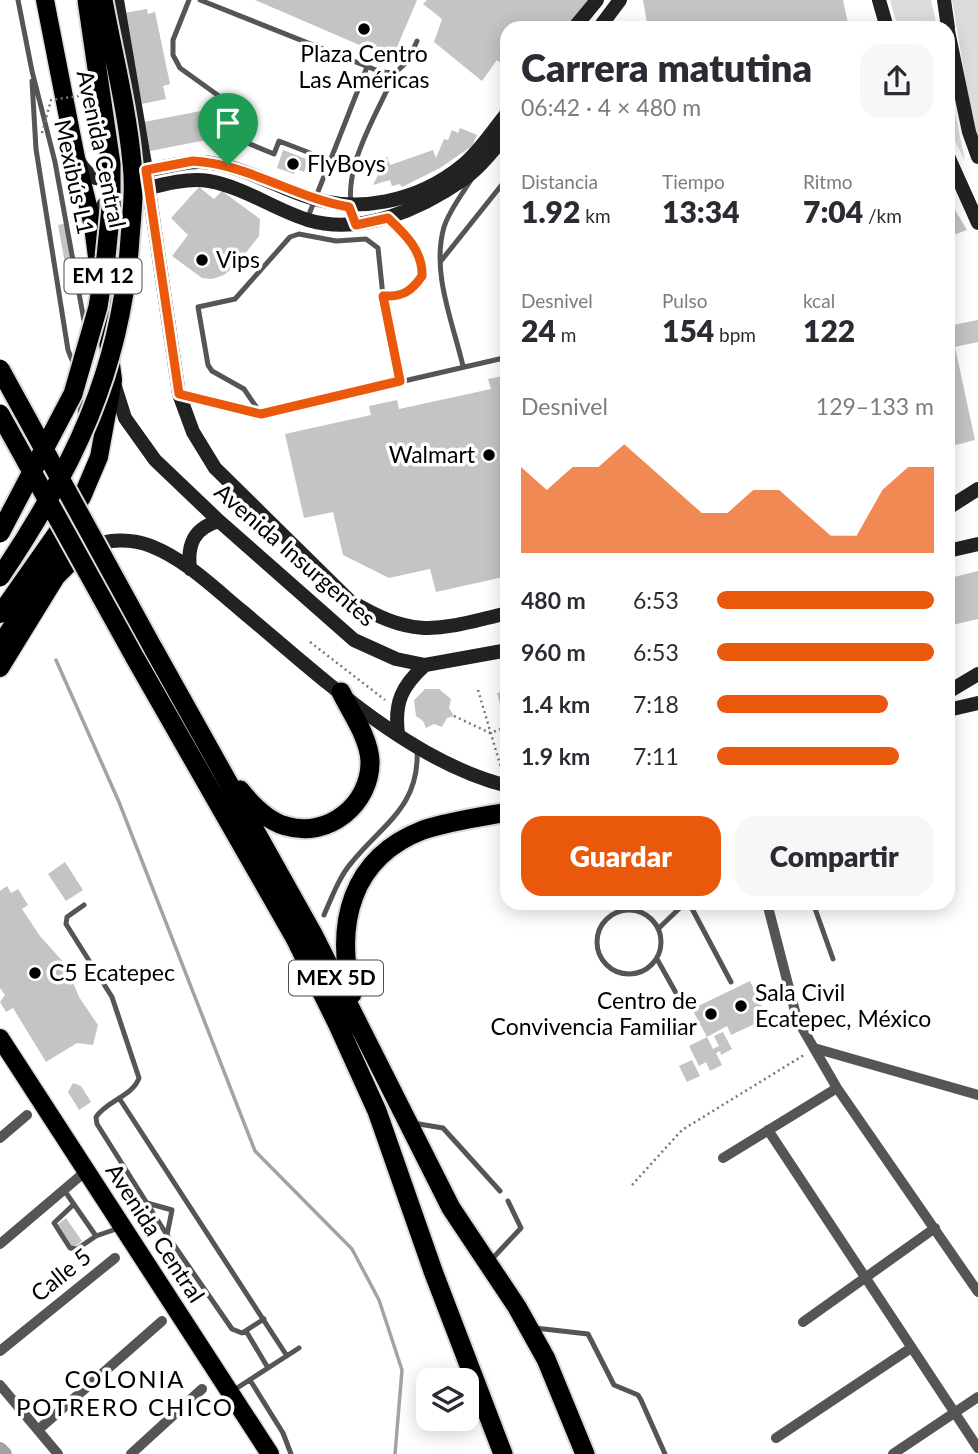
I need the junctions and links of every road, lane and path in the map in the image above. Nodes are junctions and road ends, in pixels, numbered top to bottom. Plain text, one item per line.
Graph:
1 (18, 0) edge
2 (46, 0) edge
3 (87, 0) edge
4 (103, 0) edge
5 (117, 0) edge
6 (189, 0) edge
7 (200, 0) edge
8 (597, 0) edge
9 (620, 0) edge
10 (879, 0) edge
11 (944, 0) edge
12 (580, 21) edge
13 (605, 21) edge
14 (884, 21) edge
15 (947, 21) edge
16 (417, 41) dead end
17 (955, 63) edge
18 (367, 67) junction
19 (32, 71) junction
20 (395, 74) junction
21 (92, 94) dead end
22 (500, 122) edge
23 (42, 133) dead end
24 (500, 142) edge
25 (310, 153) dead end
26 (978, 157) edge
27 (76, 158) junction
28 (480, 165) junction
29 (146, 170) junction
30 (955, 172) edge
31 (500, 187) edge
32 (148, 190) junction
33 (314, 200) junction
34 (349, 207) junction
35 (388, 218) junction
36 (307, 220) junction
37 (978, 223) edge
38 (356, 225) junction
39 (93, 226) junction
40 (441, 261) junction
41 (383, 296) junction
42 (500, 359) edge
43 (463, 366) junction
44 (0, 369) edge
45 (82, 374) junction
46 (113, 380) junction
47 (400, 381) junction
48 (179, 394) junction
49 (0, 414) edge
50 (261, 414) junction
51 (978, 489) edge
52 (61, 495) dead end
53 (56, 503) dead end
54 (955, 504) edge
55 (219, 521) junction
56 (65, 522) junction
57 (41, 528) dead end
58 (0, 533) edge
59 (37, 535) dead end
60 (975, 542) edge
61 (84, 549) junction
62 (955, 549) edge
63 (62, 551) junction
64 (190, 569) junction
65 (0, 577) edge
66 (0, 590) edge
67 (0, 614) edge
68 (500, 615) edge
69 (310, 642) dead end
70 (0, 646) edge
71 (500, 651) edge
72 (425, 665) junction
73 (0, 668) edge
74 (978, 674) edge
75 (955, 688) edge
76 (478, 690) dead end
77 (341, 692) junction
78 (978, 704) edge
79 (397, 708) junction
80 (955, 709) edge
81 (454, 716) dead end
82 (500, 729) edge
83 (490, 733) junction
84 (398, 734) junction
85 (416, 748) junction
86 (217, 761) junction
87 (500, 765) edge
88 (500, 784) edge
89 (500, 814) edge
90 (84, 905) dead end
91 (679, 910) edge
92 (691, 910) edge
93 (769, 910) edge
94 (816, 910) edge
95 (324, 915) dead end
96 (659, 929) junction
97 (657, 959) junction
98 (833, 959) dead end
99 (731, 982) dead end
100 (685, 1009) dead end
101 (359, 1022) junction
102 (0, 1038) edge
103 (814, 1048) junction
104 (836, 1088) junction
105 (978, 1095) edge
106 (119, 1098) junction
107 (27, 1115) dead end
108 (407, 1122) junction
109 (768, 1130) junction
110 (0, 1138) edge
111 (723, 1158) dead end
112 (86, 1171) junction
113 (632, 1185) dead end
114 (64, 1190) junction
115 (500, 1191) dead end
116 (184, 1199) junction
117 (508, 1201) dead end
118 (147, 1203) junction
119 (74, 1205) junction
120 (172, 1210) junction
121 (122, 1228) junction
122 (935, 1228) junction
123 (167, 1235) junction
124 (96, 1236) junction
125 (0, 1244) edge
126 (115, 1258) dead end
127 (488, 1264) junction
128 (865, 1279) junction
129 (978, 1292) edge
130 (264, 1319) junction
131 (162, 1321) dead end
132 (803, 1322) dead end
133 (528, 1328) junction
134 (246, 1331) junction
135 (299, 1348) dead end
136 (911, 1348) junction
137 (0, 1351) edge
138 (287, 1356) junction
139 (268, 1368) junction
140 (250, 1380) junction
141 (0, 1385) edge
142 (202, 1389) dead end
143 (229, 1393) junction
144 (978, 1397) edge
145 (954, 1413) junction
146 (37, 1430) junction
147 (776, 1438) dead end
148 (978, 1448) edge
149 (58, 1454) edge
150 (131, 1454) edge
151 (270, 1454) edge
152 (291, 1454) edge
153 (503, 1454) edge
154 (585, 1454) edge
155 (665, 1454) edge
156 (893, 1454) edge

1 - 19 lane, Mexibús L1
2 - 27 highway, Avenida Central
3 - 58 highway, EM 12, bridge
4 - 65 highway, EM 12, bridge
5 - 29 main road
6 - 25 lane
7 - 18 lane
8 - 12 main road
9 - 13 main road
10 - 14 main road
11 - 15 main road
16 - 20 lane
17 - 26 main road
18 - 20 lane
18 - 33 lane
19 - 45 lane, Mexibús L1
19 - 45 lane, Mexibús L1
20 - 34 lane
21 - 23 path, bridge
22 - 34 main road
24 - 28 main road
27 - 29 main road
27 - 39 highway, Avenida Central
28 - 35 main road
28 - 40 lane
29 - 32 main road
29 - 33 main road
30 - 37 main road
31 - 40 lane
32 - 36 main road
32 - 39 main road
32 - 48 main road
33 - 34 main road
33 - 36 lane
34 - 38 lane
35 - 38 main road
35 - 41 lane
36 - 38 main road
39 - 46 highway, Avenida Central
40 - 43 lane
41 - 47 lane
41 - 50 lane
42 - 43 lane
43 - 47 lane
44 - 86 highway, MEX 5D, bridge
45 - 52 lane, Mexibús L1
46 - 55 main road, Avenida Insurgentes
46 - 56 highway, Avenida Central
47 - 50 lane
48 - 50 lane
48 - 68 main road
49 - 153 highway, MEX 5D, bridge
51 - 54 main road
53 - 57 lane
55 - 64 main road
55 - 72 main road, Avenida Insurgentes
56 - 63 highway
56 - 67 highway, Avenida Central
59 - 66 lane
60 - 62 main road
61 - 63 highway
61 - 64 main road
61 - 73 highway
63 - 70 highway
64 - 77 main road
69 - 79 path
71 - 72 main road, Avenida Insurgentes
72 - 79 main road
74 - 75 main road
76 - 83 path
77 - 84 main road
77 - 86 highway
78 - 80 main road
79 - 84 main road
81 - 83 path
82 - 83 path
83 - 87 path
84 - 85 main road
85 - 88 main road
85 - 95 lane
86 - 101 highway, MEX 5D
89 - 101 highway
90 - 106 lane
91 - 96 lane
92 - 99 lane
93 - 103 street
94 - 98 lane
96 - 97 lane
96 - 97 lane
97 - 100 lane
101 - 108 highway, MEX 5D
102 - 112 highway, Avenida Central
103 - 104 street
103 - 105 street
103 - 113 path
104 - 109 street
104 - 122 street
106 - 116 lane
106 - 118 lane
107 - 110 street
108 - 115 lane
108 - 127 highway, MEX 5D
109 - 111 street
109 - 128 street
112 - 114 street
112 - 121 highway, Avenida Central
114 - 119 lane
114 - 125 street
116 - 120 lane
116 - 130 lane
117 - 127 lane
118 - 120 lane
118 - 123 lane
119 - 124 lane
119 - 124 lane
120 - 123 lane
121 - 124 lane
121 - 143 highway, Avenida Central
122 - 128 street
122 - 129 street
123 - 134 lane
126 - 137 street, Calle 5
127 - 133 highway, MEX 5D
128 - 132 street
128 - 136 street
130 - 134 lane
130 - 138 lane
131 - 146 street
133 - 154 highway, MEX 5D
133 - 155 lane
134 - 139 lane
135 - 138 lane
136 - 145 street
136 - 147 street
138 - 139 lane
139 - 140 lane
140 - 143 lane
140 - 152 lane
141 - 146 street
142 - 150 street
143 - 151 highway, Avenida Central
144 - 145 street
145 - 148 street
145 - 156 street
146 - 149 street

